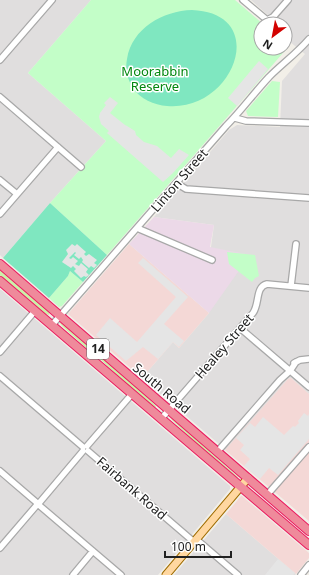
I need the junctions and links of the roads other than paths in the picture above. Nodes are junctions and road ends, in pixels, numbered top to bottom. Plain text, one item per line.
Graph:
1 (52, 0) edge
2 (243, 0) edge
3 (288, 0) edge
4 (309, 39) edge
5 (307, 45) edge
6 (0, 60) edge
7 (0, 96) edge
8 (236, 118) junction
9 (309, 123) edge
10 (58, 147) junction
11 (81, 167) dead end
12 (0, 180) edge
13 (176, 183) junction
14 (17, 194) junction
15 (309, 198) edge
16 (0, 214) edge
17 (137, 228) junction
18 (296, 244) dead end
19 (212, 260) dead end
20 (0, 264) edge
21 (0, 281) edge
22 (291, 286) junction
23 (309, 288) edge
24 (35, 311) junction
25 (60, 316) junction
26 (52, 325) junction
27 (240, 328) junction
28 (98, 349) junction
29 (0, 352) edge
30 (309, 359) edge
31 (94, 361) junction
32 (289, 370) junction
33 (0, 376) edge
34 (309, 387) edge
35 (132, 394) junction
36 (169, 409) junction
37 (161, 419) junction
38 (309, 448) edge
39 (85, 449) junction
40 (218, 451) junction
41 (0, 471) edge
42 (248, 478) junction
43 (240, 486) junction
44 (267, 495) junction
45 (38, 504) junction
46 (309, 531) edge
47 (195, 541) junction
48 (309, 545) edge
49 (0, 548) edge
50 (93, 551) junction
51 (309, 565) edge
52 (168, 574) edge
53 (73, 575) edge
54 (121, 575) edge
55 (238, 575) edge
56 (301, 575) edge

1 - 6 street
2 - 3 street
4 - 5 street, Linton Street
5 - 8 street, Linton Street
7 - 10 street
8 - 9 street
8 - 13 street, Linton Street
10 - 11 street
10 - 14 street
12 - 14 street
13 - 15 street
13 - 17 street, Linton Street
14 - 16 street
17 - 19 street
17 - 25 street, Linton Street
18 - 22 street
20 - 25 highway, South Road / 14
21 - 24 highway, South Road / 14
22 - 23 street, Healey Street
22 - 27 street, Healey Street
24 - 26 highway, South Road / 14
24 - 29 street
25 - 26 street, Linton Street
25 - 28 highway, South Road / 14
26 - 31 highway, South Road / 14
27 - 32 street
27 - 36 street, Healey Street
28 - 31 highway
28 - 36 highway, South Road / 14
30 - 32 street
31 - 35 highway, South Road / 14
32 - 34 street
32 - 40 street
33 - 39 street, Fairbank Road
35 - 37 highway, South Road / 14
35 - 39 street
36 - 37 street, Healey Street
36 - 40 highway, South Road / 14
37 - 43 highway, South Road / 14
38 - 44 street
39 - 45 street
39 - 47 street, Fairbank Road
40 - 42 highway, South Road / 14
41 - 45 street
42 - 43 main road
42 - 44 highway, South Road / 14
43 - 47 main road
43 - 48 highway, South Road / 14
44 - 46 highway, South Road / 14
45 - 49 street
45 - 50 street
47 - 52 main road
47 - 55 street, Fairbank Road
50 - 53 street
50 - 54 street
51 - 56 street

